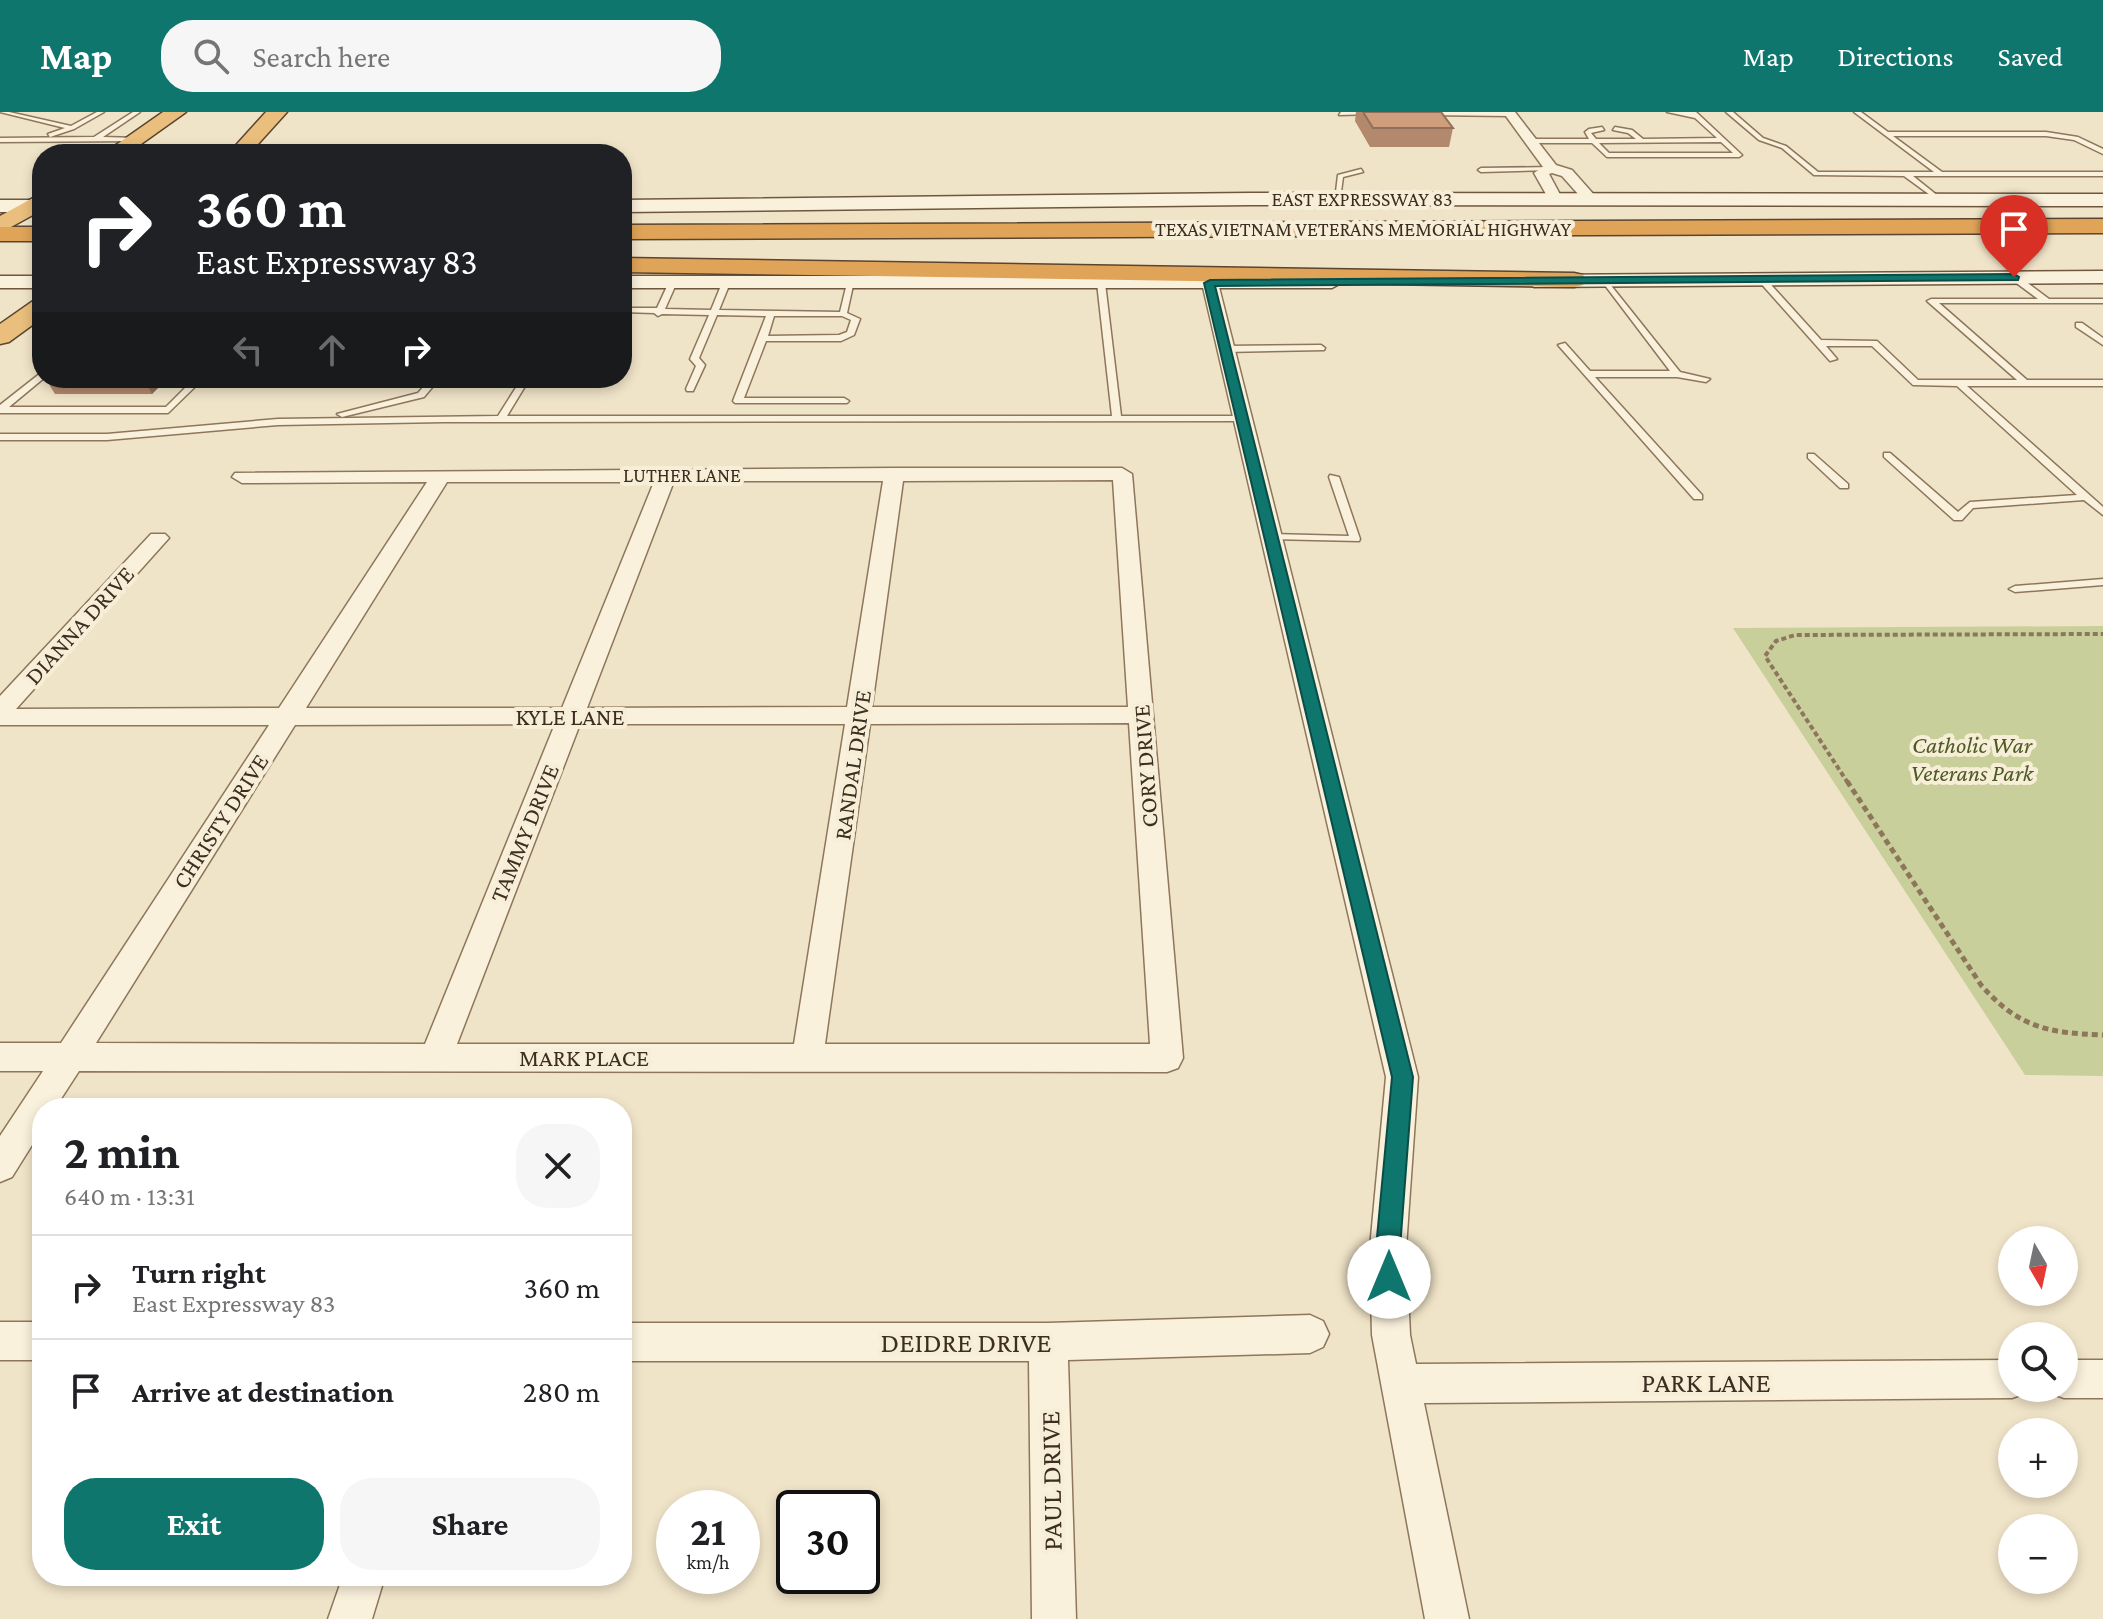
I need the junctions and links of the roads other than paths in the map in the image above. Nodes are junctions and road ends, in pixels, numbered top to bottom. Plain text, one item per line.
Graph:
1 (1, 112) edge
2 (101, 112) edge
3 (137, 112) edge
4 (176, 112) edge
5 (277, 112) edge
6 (1670, 112) edge
7 (1729, 112) edge
8 (1857, 112) edge
9 (1510, 113) edge
10 (1341, 114) edge
11 (1387, 114) edge
12 (1418, 114) edge
13 (1694, 114) edge
14 (72, 128) junction
15 (1602, 129) dead end
16 (1615, 129) dead end
17 (1887, 134) junction
18 (0, 137) edge
19 (253, 137) junction
20 (14, 139) junction
21 (35, 139) junction
22 (95, 139) junction
23 (1593, 140) junction
24 (1640, 140) junction
25 (1723, 140) junction
26 (1530, 141) junction
27 (111, 144) edge
28 (130, 144) edge
29 (244, 144) edge
30 (247, 144) edge
31 (0, 148) edge
32 (2103, 152) edge
33 (1551, 168) junction
34 (1481, 170) dead end
35 (1361, 171) dead end
36 (1906, 174) junction
37 (2103, 174) edge
38 (1942, 175) junction
39 (1337, 199) junction
40 (1556, 200) junction
41 (1591, 200) junction
42 (2103, 200) edge
43 (1821, 201) junction
44 (1941, 201) junction
45 (32, 204) edge
46 (0, 206) edge
47 (632, 206) edge
48 (32, 208) edge
49 (632, 223) edge
50 (0, 226) edge
51 (2103, 226) edge
52 (632, 232) edge
53 (0, 234) edge
54 (32, 234) edge
55 (2103, 248) edge
56 (632, 250) edge
57 (32, 253) edge
58 (0, 254) edge
59 (632, 265) edge
60 (2014, 277) junction
61 (2103, 277) edge
62 (1761, 279) junction
63 (1574, 280) junction
64 (1605, 280) junction
65 (0, 282) edge
66 (32, 282) edge
67 (632, 282) edge
68 (673, 282) junction
69 (726, 283) junction
70 (851, 283) junction
71 (1101, 283) junction
72 (1210, 283) junction
73 (0, 301) edge
74 (2047, 301) junction
75 (2103, 301) edge
76 (2058, 309) dead end
77 (632, 311) edge
78 (32, 313) edge
79 (658, 314) junction
80 (713, 314) junction
81 (771, 314) junction
82 (843, 314) junction
83 (0, 322) edge
84 (2079, 325) dead end
85 (0, 336) edge
86 (763, 339) junction
87 (2103, 342) edge
88 (1818, 343) junction
89 (1562, 345) dead end
90 (1321, 348) dead end
91 (1225, 349) junction
92 (1833, 359) dead end
93 (1590, 374) junction
94 (1677, 374) junction
95 (1706, 379) dead end
96 (32, 383) edge
97 (1959, 383) junction
98 (2025, 383) junction
99 (2103, 383) edge
100 (190, 388) edge
101 (433, 388) edge
102 (520, 388) edge
103 (690, 389) dead end
104 (844, 401) dead end
105 (427, 407) junction
106 (0, 410) edge
107 (1117, 419) junction
108 (1243, 419) junction
109 (500, 420) junction
110 (309, 421) junction
111 (0, 437) edge
112 (1887, 455) dead end
113 (1811, 456) dead end
114 (894, 474) junction
115 (1122, 474) joint
116 (667, 475) junction
117 (441, 476) junction
118 (242, 477) dead end
119 (1334, 477) dead end
120 (1844, 486) dead end
121 (1698, 497) dead end
122 (2086, 497) junction
123 (2103, 512) edge
124 (1271, 537) junction
125 (158, 538) dead end
126 (2103, 582) edge
127 (2015, 589) dead end
128 (0, 714) edge
129 (859, 715) junction
130 (1141, 715) junction
131 (287, 716) junction
132 (570, 716) junction
133 (70, 1054) junction
134 (808, 1055) junction
135 (0, 1057) edge
136 (435, 1058) junction
137 (1167, 1058) joint
138 (42, 1098) edge
139 (32, 1115) edge
140 (0, 1166) edge
141 (1310, 1334) dead end
142 (0, 1341) edge
143 (32, 1341) edge
144 (632, 1342) edge
145 (1048, 1342) junction
146 (1998, 1379) edge
147 (2078, 1379) edge
148 (2103, 1379) edge
149 (1399, 1384) junction
150 (361, 1586) edge
151 (350, 1619) edge
152 (1054, 1619) edge
153 (1447, 1619) edge

1 - 14 lane
2 - 14 lane
3 - 22 lane
4 - 28 highway
5 - 19 highway
6 - 13 lane
7 - 36 lane
8 - 17 lane
9 - 12 lane
9 - 26 street
10 - 11 lane
13 - 25 lane
14 - 21 lane
15 - 23 lane
16 - 24 lane
17 - 32 lane
17 - 38 lane
18 - 20 lane
19 - 29 highway
19 - 30 highway
20 - 21 lane
20 - 31 lane
21 - 22 lane
22 - 27 lane
23 - 24 lane
23 - 25 lane
23 - 26 lane
24 - 25 lane
26 - 33 street
33 - 34 lane
33 - 40 street
33 - 41 street
35 - 39 lane
36 - 38 lane
36 - 44 lane
37 - 38 lane
39 - 40 main road, EAST EXPRESSWAY 83
39 - 47 main road, EAST EXPRESSWAY 83
40 - 41 main road, EAST EXPRESSWAY 83
41 - 43 main road, EAST EXPRESSWAY 83
42 - 44 main road, EAST EXPRESSWAY 83
43 - 44 main road, EAST EXPRESSWAY 83
43 - 49 highway
45 - 46 main road
48 - 50 highway
51 - 52 highway, TEXAS VIETNAM VETERANS MEMORIAL HIGHWAY
53 - 54 highway
55 - 56 highway, TEXAS VIETNAM VETERANS MEMORIAL HIGHWAY
57 - 58 highway
59 - 63 highway
60 - 61 main road
60 - 62 main road
60 - 74 lane
62 - 64 main road
62 - 88 lane
63 - 64 main road
63 - 72 main road
64 - 94 lane
65 - 66 main road
67 - 68 main road
68 - 69 main road
68 - 79 lane
69 - 70 main road
69 - 80 lane
70 - 71 main road
70 - 82 lane
71 - 72 main road
71 - 107 lane
72 - 91 street
73 - 83 highway
74 - 75 lane
74 - 76 lane
74 - 98 lane
77 - 79 lane
78 - 85 highway
79 - 80 lane
80 - 81 lane
80 - 103 lane
81 - 82 lane
81 - 86 lane
82 - 86 lane
84 - 87 lane
86 - 104 lane
88 - 92 lane
88 - 97 lane
89 - 93 lane
90 - 91 lane
91 - 108 street
93 - 94 lane
93 - 121 lane
94 - 95 lane
96 - 106 lane
97 - 98 lane
97 - 122 lane
98 - 99 lane
100 - 106 lane
101 - 105 lane
102 - 109 lane
105 - 109 lane
105 - 110 lane
105 - 110 lane
107 - 108 lane
107 - 109 lane
108 - 124 street
110 - 111 lane
112 - 122 lane
113 - 120 lane
114 - 115 street, LUTHER LANE
114 - 116 street, LUTHER LANE
114 - 129 street, RANDAL DRIVE
115 - 130 street, CORY DRIVE
116 - 117 street, LUTHER LANE
116 - 132 street, TAMMY DRIVE
117 - 118 street, LUTHER LANE
117 - 131 street, CHRISTY DRIVE
119 - 124 lane
122 - 123 lane
124 - 149 street
125 - 128 street, DIANNA DRIVE
126 - 127 lane
128 - 131 street, KYLE LANE
129 - 130 street, KYLE LANE
129 - 132 street, KYLE LANE
129 - 134 street, RANDAL DRIVE
130 - 137 street, CORY DRIVE
131 - 132 street, KYLE LANE
131 - 133 street, CHRISTY DRIVE
132 - 136 street, TAMMY DRIVE
133 - 135 street, MARK PLACE
133 - 136 street, MARK PLACE
133 - 138 street, CHRISTY DRIVE
134 - 136 street, MARK PLACE
134 - 137 street, MARK PLACE
139 - 140 street, CHRISTY DRIVE
141 - 145 street, DEIDRE DRIVE
142 - 143 street
144 - 145 street, DEIDRE DRIVE
145 - 152 street, PAUL DRIVE
146 - 149 street, PARK LANE
147 - 148 street
149 - 153 street
150 - 151 street

